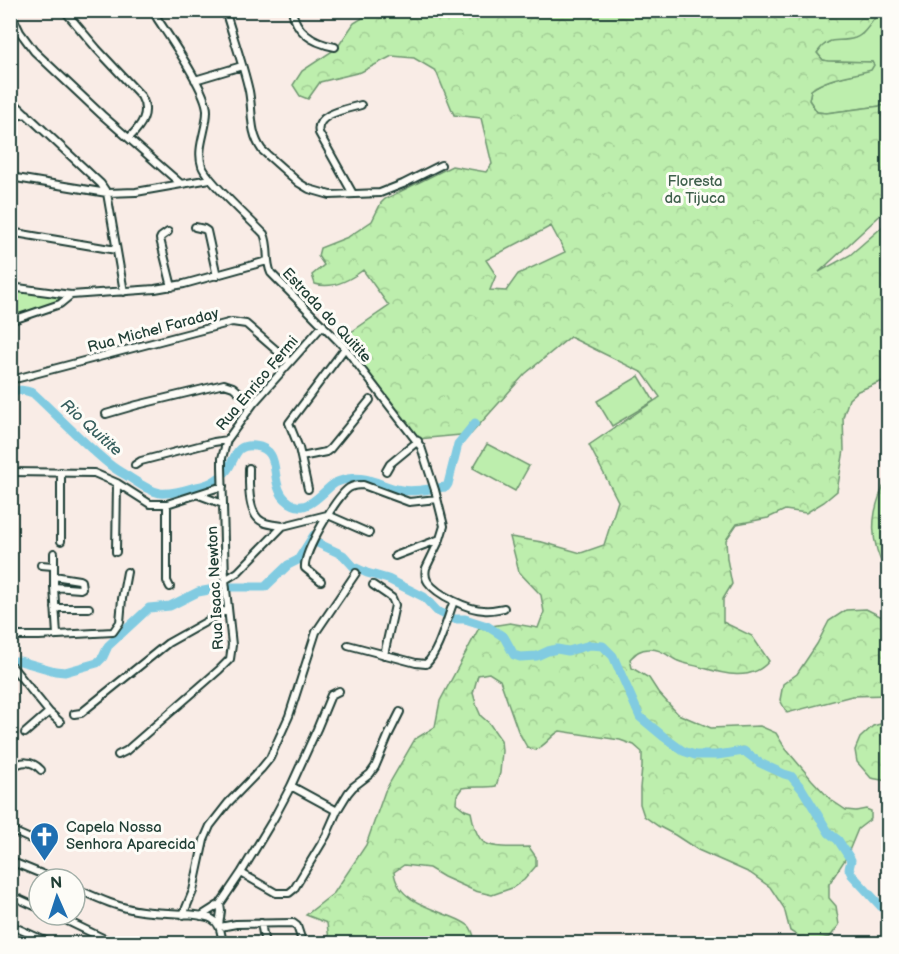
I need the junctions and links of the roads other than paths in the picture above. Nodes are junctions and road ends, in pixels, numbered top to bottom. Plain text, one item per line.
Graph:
1 (64, 10) edge
2 (153, 10) edge
3 (225, 10) edge
4 (292, 10) edge
5 (11, 14) edge
6 (335, 47) dead end
7 (242, 66) junction
8 (195, 80) junction
9 (10, 99) edge
10 (361, 105) dead end
11 (27, 114) junction
12 (10, 117) edge
13 (129, 138) junction
14 (441, 165) dead end
15 (10, 177) edge
16 (210, 180) junction
17 (181, 184) junction
18 (107, 193) junction
19 (352, 194) junction
20 (195, 227) dead end
21 (10, 232) edge
22 (168, 232) dead end
23 (117, 250) junction
24 (267, 261) junction
25 (217, 276) junction
26 (10, 287) edge
27 (172, 287) junction
28 (124, 292) junction
29 (71, 296) junction
30 (10, 321) edge
31 (322, 325) junction
32 (345, 348) junction
33 (290, 362) junction
34 (10, 379) edge
35 (370, 400) dead end
36 (253, 404) junction
37 (106, 414) dead end
38 (227, 440) junction
39 (417, 441) junction
40 (301, 457) junction
41 (135, 465) dead end
42 (249, 468) dead end
43 (386, 471) dead end
44 (10, 472) edge
45 (61, 472) junction
46 (117, 483) junction
47 (223, 484) junction
48 (308, 489) dead end
49 (198, 495) junction
50 (437, 499) junction
51 (167, 504) junction
52 (223, 504) junction
53 (324, 516) junction
54 (283, 526) junction
55 (369, 533) dead end
56 (440, 539) junction
57 (62, 540) dead end
58 (54, 552) dead end
59 (116, 552) dead end
60 (394, 556) dead end
61 (41, 565) dead end
62 (53, 566) junction
63 (127, 572) dead end
64 (356, 573) dead end
65 (54, 576) junction
66 (321, 581) dead end
67 (225, 582) junction
68 (373, 585) dead end
69 (54, 587) junction
70 (170, 587) dead end
71 (454, 601) junction
72 (55, 608) junction
73 (89, 608) dead end
74 (504, 608) dead end
75 (227, 610) junction
76 (57, 635) junction
77 (10, 636) edge
78 (348, 645) dead end
79 (384, 655) junction
80 (10, 664) edge
81 (339, 691) dead end
82 (49, 712) junction
83 (400, 712) dead end
84 (74, 714) dead end
85 (60, 722) dead end
86 (25, 733) dead end
87 (118, 755) dead end
88 (41, 770) dead end
89 (10, 777) edge
90 (291, 786) junction
91 (337, 811) junction
92 (10, 830) edge
93 (37, 842) dead end
94 (10, 861) edge
95 (27, 868) edge
96 (241, 873) junction
97 (87, 893) edge
98 (10, 894) edge
99 (27, 902) edge
100 (220, 904) junction
101 (183, 915) junction
102 (201, 916) junction
103 (261, 923) junction
104 (10, 925) edge
105 (219, 926) junction
106 (80, 927) edge
107 (52, 944) edge
108 (115, 944) edge
109 (223, 944) edge
110 (266, 944) edge
111 (303, 944) edge

1 - 13 street
2 - 8 street
3 - 7 street
4 - 6 street
5 - 13 street
7 - 8 street
7 - 19 street
8 - 16 street
9 - 11 street
10 - 19 street
11 - 12 street
11 - 18 street
13 - 17 street
14 - 19 street
15 - 18 street
16 - 17 street
16 - 24 street, Estrada do Quitite
17 - 18 street
18 - 23 street
20 - 25 street
21 - 23 street
22 - 27 street
23 - 28 street
24 - 25 street
24 - 31 street, Estrada do Quitite
25 - 27 street
26 - 29 street
27 - 28 street
28 - 29 street
29 - 30 street
31 - 32 street, Estrada do Quitite
31 - 33 street, Rua Enrico Fermi
32 - 39 street, Estrada do Quitite
32 - 40 street
33 - 34 street, Rua Michel Faraday
33 - 36 street, Rua Enrico Fermi
35 - 40 street
36 - 37 street
36 - 38 street, Rua Enrico Fermi
38 - 41 street, Rua Enrico Fermi
38 - 47 street, Rua Isaac Newton
39 - 43 street
39 - 50 street, Estrada do Quitite
40 - 48 street
42 - 54 street
44 - 45 street
45 - 46 street
45 - 57 street
46 - 51 street
46 - 59 street
47 - 49 street
47 - 52 street, Rua Isaac Newton
49 - 51 street
49 - 52 street
50 - 53 street
50 - 56 street, Estrada do Quitite
51 - 70 street
52 - 67 street, Rua Isaac Newton
53 - 54 street
53 - 55 street
53 - 66 street
54 - 67 street
56 - 60 street
56 - 71 street, Estrada do Quitite
58 - 62 street
61 - 62 street
62 - 65 street
63 - 76 street
64 - 101 street
65 - 69 street
65 - 69 street
67 - 75 street, Rua Isaac Newton
68 - 79 street
69 - 72 street
71 - 74 street, Estrada do Quitite
71 - 79 street
72 - 73 street
72 - 76 street
75 - 84 street
75 - 87 street, Rua Isaac Newton
76 - 77 street
78 - 79 street
80 - 82 street
81 - 90 street
82 - 85 street
82 - 86 street
83 - 91 street
88 - 89 street
90 - 91 street
90 - 96 street
91 - 96 street
92 - 93 street
94 - 95 street
96 - 100 street
97 - 101 street
98 - 99 street
100 - 102 street
100 - 105 street
101 - 102 street
102 - 105 street
103 - 105 street
103 - 110 street
103 - 111 street
104 - 107 street
105 - 109 street
106 - 108 street

